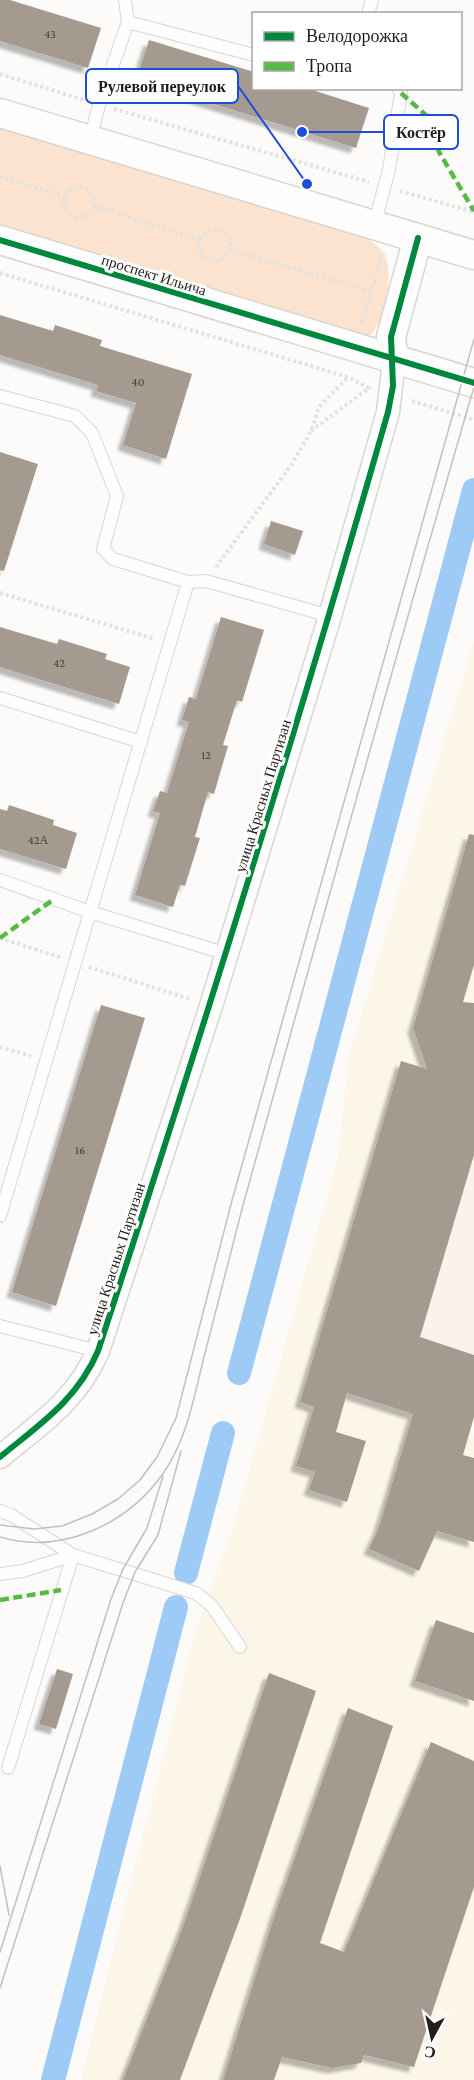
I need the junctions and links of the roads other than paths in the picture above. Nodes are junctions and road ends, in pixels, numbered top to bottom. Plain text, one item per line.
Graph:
1 (125, 0) edge
2 (128, 22) junction
3 (252, 54) edge
4 (399, 91) edge
5 (0, 113) edge
6 (90, 141) junction
7 (374, 225) junction
8 (418, 238) junction
9 (0, 240) edge
10 (474, 255) edge
11 (393, 361) junction
12 (474, 383) edge
13 (0, 396) edge
14 (188, 582) junction
15 (330, 616) junction
16 (0, 698) edge
17 (141, 742) junction
18 (0, 880) edge
19 (90, 912) junction
20 (227, 954) junction
21 (0, 1216) edge
22 (0, 1326) edge
23 (98, 1352) junction
24 (0, 1457) edge
25 (0, 1511) edge
26 (73, 1555) junction
27 (0, 1574) edge
28 (240, 1647) dead end
29 (8, 1768) dead end

1 - 2 lane
2 - 3 lane
2 - 6 lane
4 - 7 lane
5 - 6 street
6 - 7 street
7 - 8 street
8 - 10 street
8 - 11 street, улица Красных Партизан
9 - 11 street, проспект Ильича
11 - 12 street, проспект Ильича
11 - 15 street, улица Красных Партизан
13 - 14 lane
14 - 15 lane
14 - 17 lane
15 - 20 street, улица Красных Партизан
16 - 17 lane
17 - 19 lane
18 - 19 lane
19 - 20 lane
19 - 21 lane
20 - 23 street, улица Красных Партизан
22 - 23 lane
23 - 24 street, улица Красных Партизан
25 - 26 lane
26 - 27 lane
26 - 28 lane
26 - 29 lane

